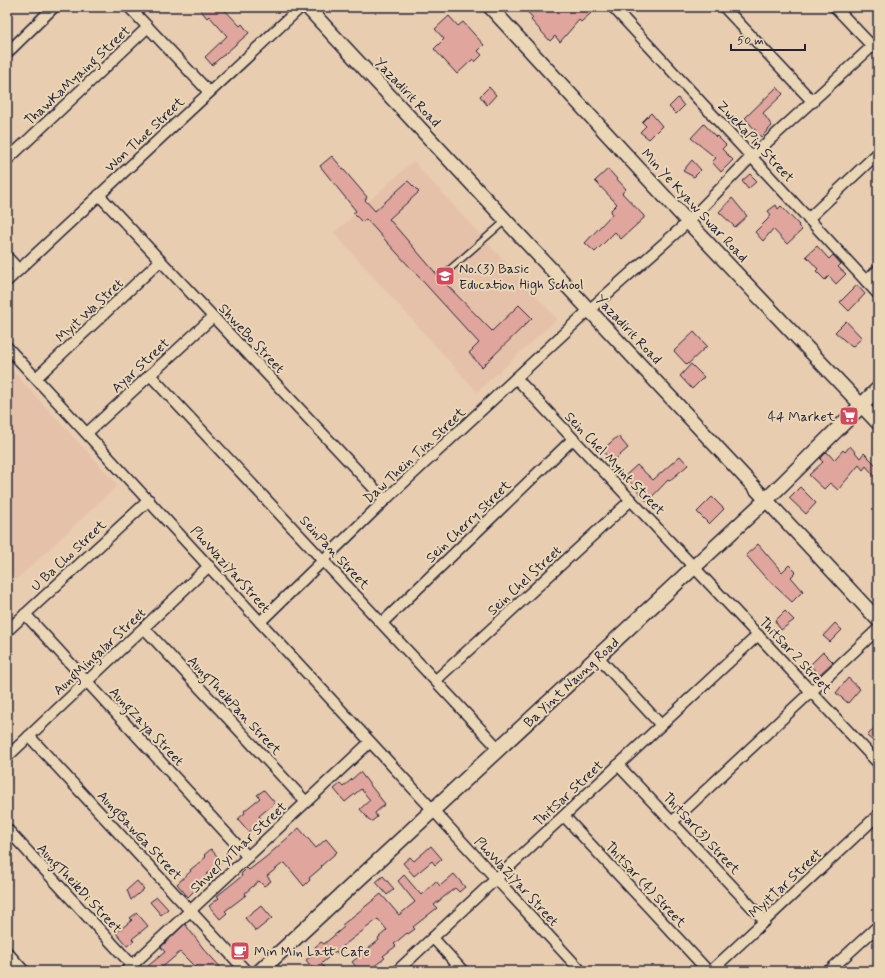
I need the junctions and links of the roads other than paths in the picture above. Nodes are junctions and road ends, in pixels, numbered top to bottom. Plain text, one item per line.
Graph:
1 (54, 7) edge
2 (129, 7) edge
3 (301, 7) edge
4 (307, 7) edge
5 (490, 7) edge
6 (614, 7) edge
7 (724, 7) edge
8 (835, 7) edge
9 (148, 27) junction
10 (875, 44) edge
11 (7, 53) edge
12 (209, 92) junction
13 (813, 102) junction
14 (878, 153) edge
15 (751, 157) junction
16 (7, 160) edge
17 (99, 196) junction
18 (808, 219) junction
19 (506, 220) junction
20 (688, 222) junction
21 (7, 257) edge
22 (160, 261) junction
23 (19, 270) junction
24 (878, 270) edge
25 (443, 275) dead end
26 (7, 281) edge
27 (866, 281) junction
28 (878, 294) edge
29 (589, 310) junction
30 (213, 317) junction
31 (7, 347) edge
32 (150, 375) junction
33 (36, 378) junction
34 (516, 378) junction
35 (878, 389) edge
36 (861, 405) junction
37 (878, 423) edge
38 (87, 433) junction
39 (573, 439) junction
40 (149, 500) junction
41 (385, 500) junction
42 (631, 500) junction
43 (766, 500) junction
44 (324, 561) junction
45 (210, 566) junction
46 (695, 566) junction
47 (25, 614) junction
48 (878, 620) edge
49 (260, 622) junction
50 (382, 623) junction
51 (144, 628) junction
52 (878, 629) edge
53 (7, 631) edge
54 (758, 635) junction
55 (598, 657) junction
56 (436, 680) junction
57 (87, 682) junction
58 (811, 691) junction
59 (661, 725) junction
60 (29, 736) junction
61 (369, 743) junction
62 (499, 748) junction
63 (7, 757) edge
64 (878, 763) edge
65 (618, 765) junction
66 (306, 802) junction
67 (433, 811) junction
68 (878, 815) edge
69 (564, 816) junction
70 (672, 822) junction
71 (7, 829) edge
72 (248, 857) junction
73 (496, 878) junction
74 (191, 911) junction
75 (765, 921) junction
76 (878, 926) edge
77 (432, 938) junction
78 (7, 952) edge
79 (129, 968) edge
80 (24, 971) edge
81 (246, 971) edge
82 (260, 971) edge
83 (397, 971) edge
84 (463, 971) edge
85 (581, 971) edge
86 (710, 971) edge
87 (830, 971) edge

1 - 11 street
2 - 9 street
3 - 12 street, Won Thoe Street
4 - 19 street, Yazadirit Road
5 - 20 street, Min Ye Kyaw Swar Road
6 - 15 street, ZweKaPin Street
7 - 13 street
8 - 10 street
9 - 12 street
9 - 16 street, ThawKaMyaing Street
10 - 13 street, Daw Thein Tin Street
12 - 17 street, Won Thoe Street
13 - 15 street, Daw Thein Tin Street
14 - 18 street
15 - 18 street, ZweKaPin Street
15 - 20 street, Daw Thein Tin Street
17 - 22 street, ShweBo Street
17 - 23 street, Won Thoe Street
18 - 27 street, ZweKaPin Street
19 - 25 lane
19 - 29 street, Yazadirit Road
20 - 29 street, Daw Thein Tin Street
20 - 36 street, Min Ye Kyaw Swar Road
21 - 23 street
22 - 30 street, ShweBo Street
22 - 33 street, Myit Wa Stret
23 - 26 street, Won Thoe Street
24 - 27 street
27 - 28 street, ZweKaPin Street
29 - 34 street, Daw Thein Tin Street
29 - 43 street, Yazadirit Road
30 - 32 street, Ayar Street
30 - 41 street, ShweBo Street
31 - 33 street, PhoWaziYarStreet
32 - 38 street, Ayar Street
32 - 44 street, SeinPan Street
33 - 38 street, PhoWaziYarStreet
34 - 39 street, Sein Chel Myint Street
34 - 41 street, Daw Thein Tin Street
35 - 36 main road, Ba Yint Naung Road
36 - 37 street, Min Ye Kyaw Swar Road
36 - 43 main road, Ba Yint Naung Road
38 - 40 street, PhoWaziYarStreet
39 - 42 street, Sein Chel Myint Street
39 - 50 street, Sein Cherry Street
40 - 45 street, PhoWaziYarStreet
40 - 47 street, U Ba Cho Street
41 - 44 street, Daw Thein Tin Street
42 - 46 street, Sein Chel Myint Street
42 - 56 street, Sein Chel Street
43 - 46 main road, Ba Yint Naung Road
43 - 48 street, Yazadirit Road
44 - 49 street, Daw Thein Tin Street
44 - 50 street, SeinPan Street
45 - 49 street, PhoWaziYarStreet
45 - 51 street, AungMingalar Street
46 - 54 street, ThitSar 2 Street
46 - 55 main road, Ba Yint Naung Road
47 - 53 street, U Ba Cho Street
47 - 57 street, AungZaya Street
49 - 61 street, PhoWaziYarStreet
50 - 56 street, SeinPan Street
51 - 57 street, AungMingalar Street
51 - 66 street, AungTheikPan Street
52 - 58 street
54 - 58 street, ThitSar 2 Street
54 - 59 street, ThitSar Street
55 - 59 street
55 - 62 main road, Ba Yint Naung Road
56 - 62 street, SeinPan Street
57 - 60 street, AungMingalar Street
57 - 72 street, AungZaya Street
58 - 64 street, ThitSar 2 Street
58 - 70 street
59 - 65 street, ThitSar Street
60 - 63 street, AungMingalar Street
60 - 74 street, AungBawGa Street
61 - 66 street, ShwePyiThar Street
61 - 67 street, PhoWaziYarStreet
62 - 67 main road, Ba Yint Naung Road
65 - 69 street, ThitSar Street
65 - 70 street, ThitSar(3) Street
66 - 72 street, ShwePyiThar Street
67 - 73 street, PhoWaZiYar Street
67 - 82 main road, Ba Yint Naung Road
68 - 75 street, MyitTar Street
69 - 73 street, ThitSar Street
69 - 86 street, ThitSar (4) Street
70 - 75 street, ThitSar(3) Street
71 - 79 street, AungTheikDi Street
72 - 74 street, ShwePyiThar Street
73 - 77 street, ThitSar Street
73 - 85 street, PhoWaZiYar Street
74 - 79 street, ShwePyiThar Street
74 - 81 street, AungBawGa Street
75 - 86 street, MyitTar Street
76 - 87 street
77 - 83 street, ThitSar Street
77 - 84 street
78 - 80 street

